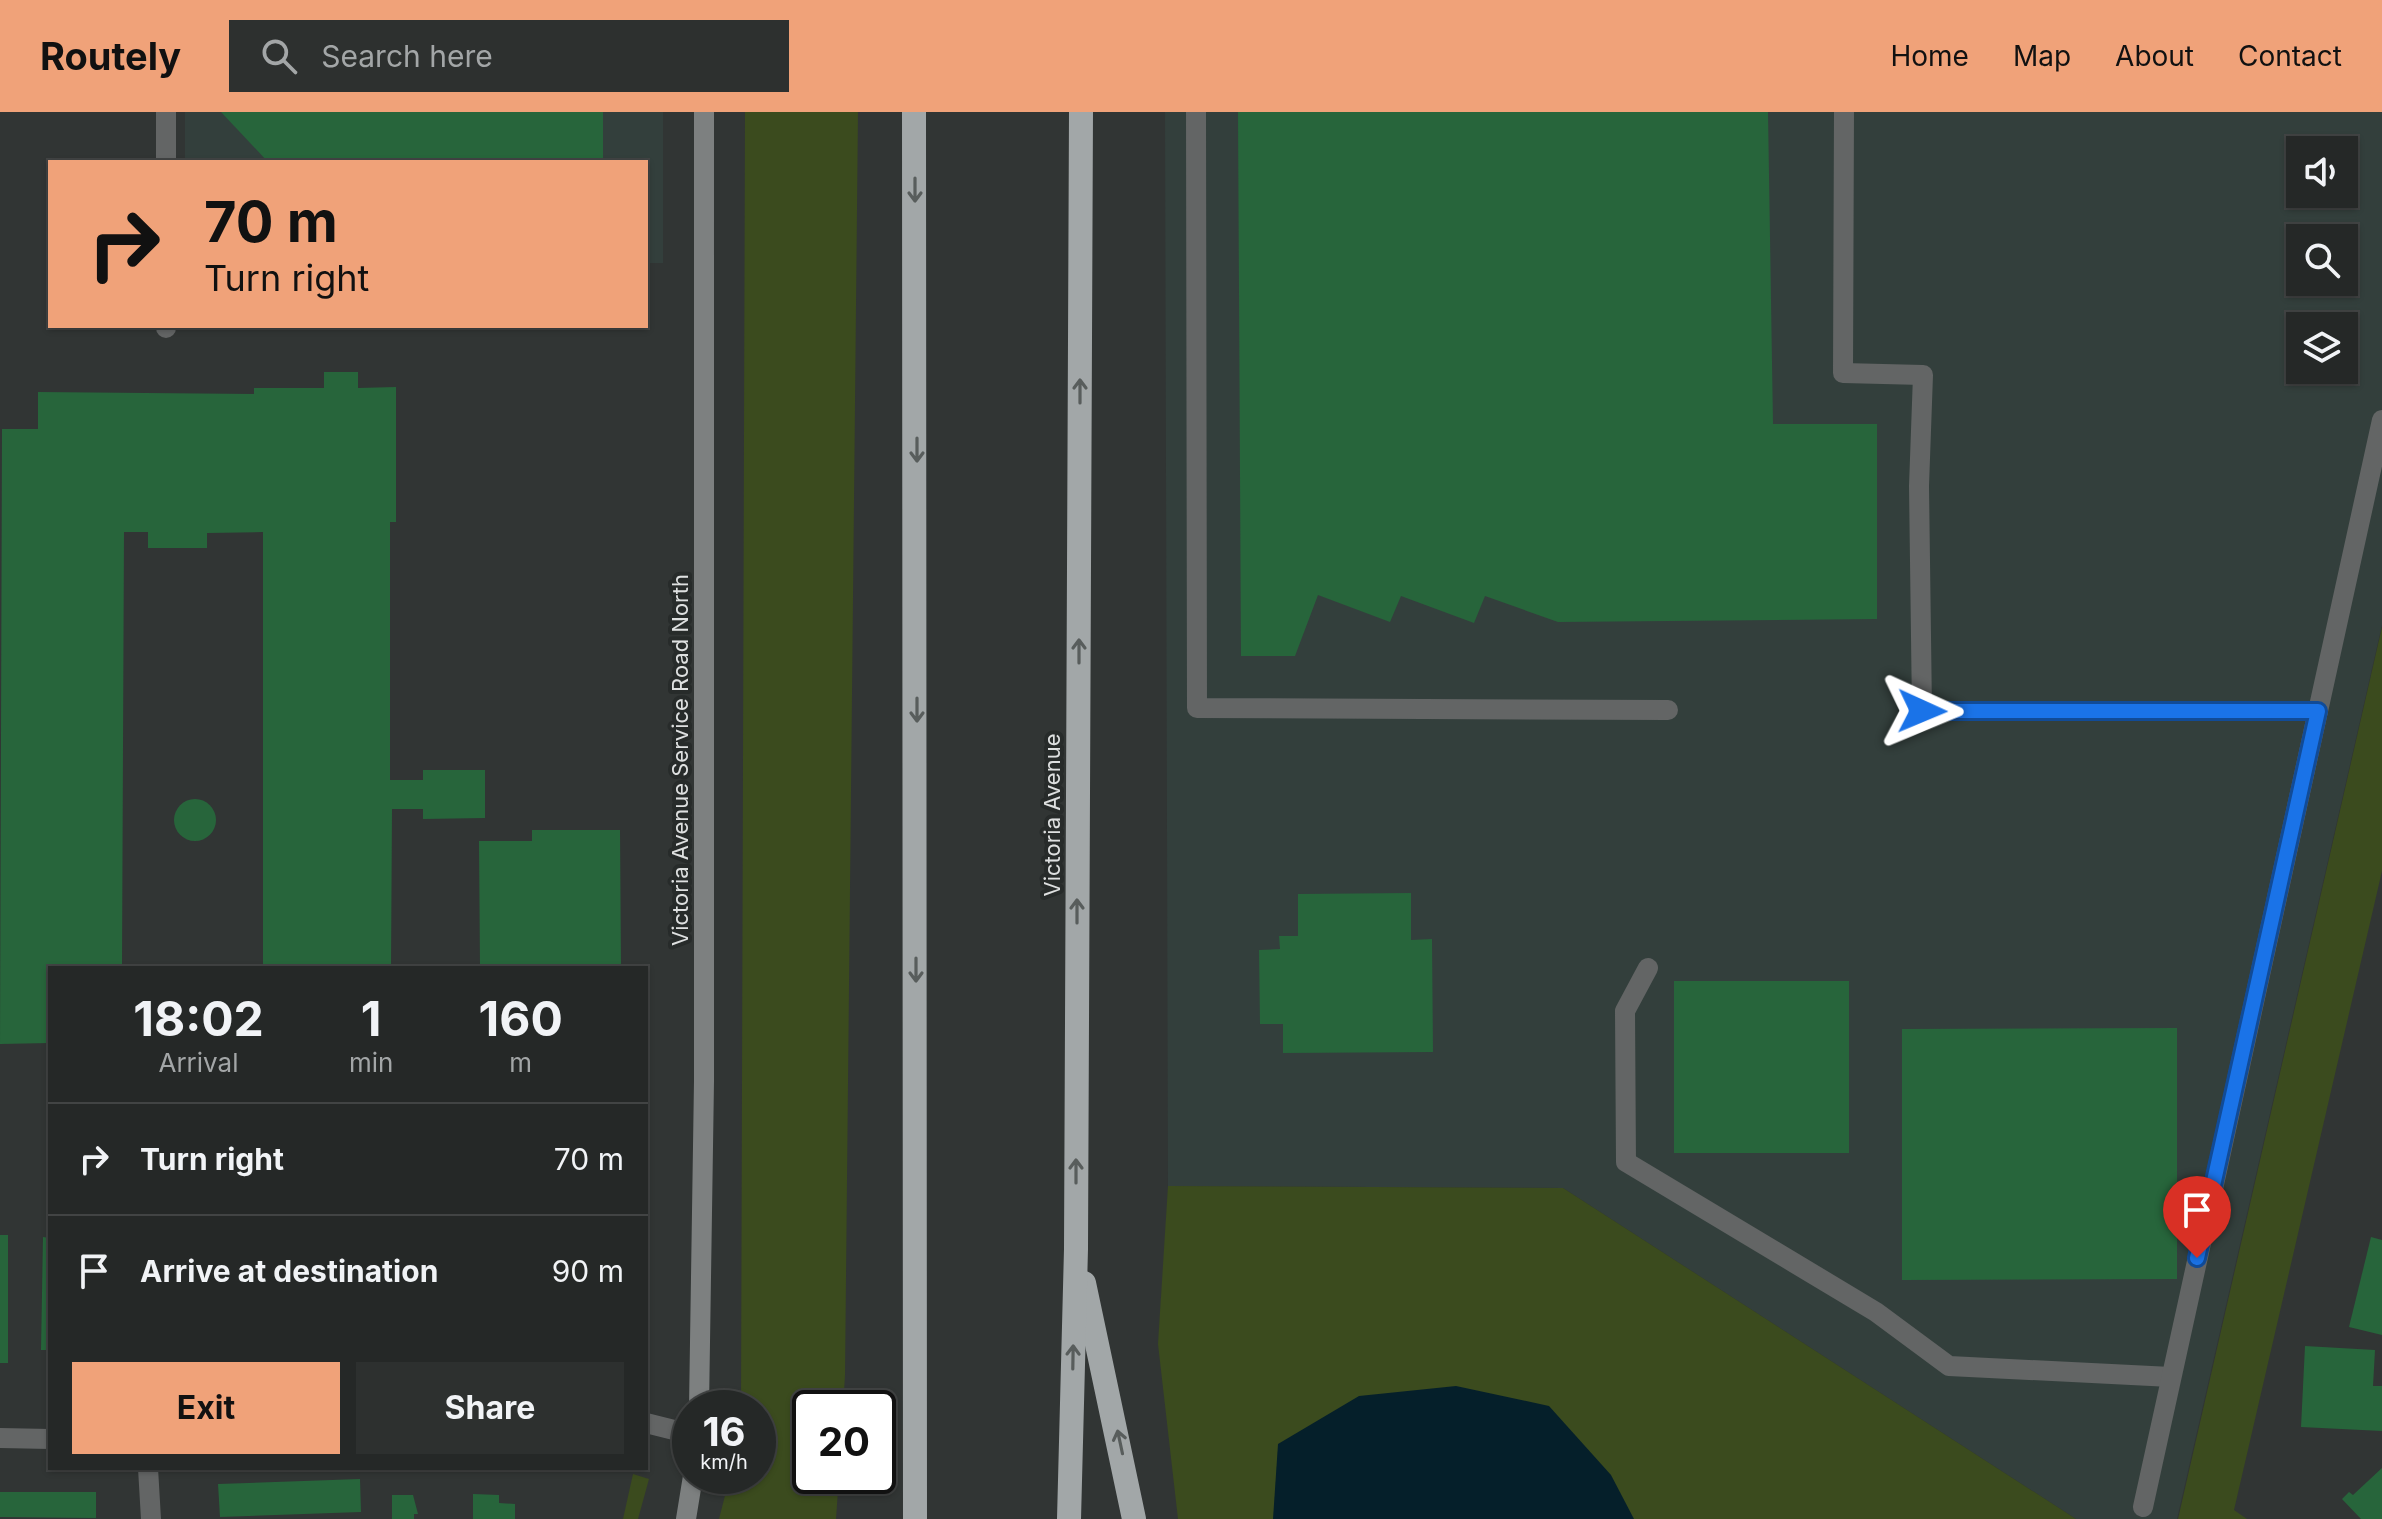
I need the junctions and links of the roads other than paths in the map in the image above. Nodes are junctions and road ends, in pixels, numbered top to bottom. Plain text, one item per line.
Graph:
1 (166, 112) edge
2 (704, 112) edge
3 (914, 112) edge
4 (1081, 112) edge
5 (1196, 112) edge
6 (1844, 112) edge
7 (166, 160) edge
8 (2382, 420) edge
9 (1668, 710) dead end
10 (2318, 711) junction
11 (1648, 968) dead end
12 (1076, 1249) junction
13 (2171, 1377) junction
14 (699, 1390) edge
15 (648, 1424) edge
16 (672, 1430) edge
17 (0, 1438) edge
18 (48, 1439) edge
19 (148, 1470) edge
20 (690, 1494) edge
21 (2143, 1507) dead end
22 (912, 1512) edge
23 (151, 1519) edge
24 (686, 1519) edge
25 (1069, 1519) edge
26 (1134, 1519) edge

1 - 7 lane
2 - 14 street, Victoria Avenue Service Road North
3 -> 22 highway
12 -> 4 highway, Victoria Avenue
5 - 9 lane
6 - 10 lane
8 - 10 lane
10 - 13 lane
11 - 13 lane
25 -> 12 highway, Victoria Avenue
26 -> 12 highway
13 - 21 lane
15 - 16 lane
17 - 18 lane
19 - 23 lane
20 - 24 street

